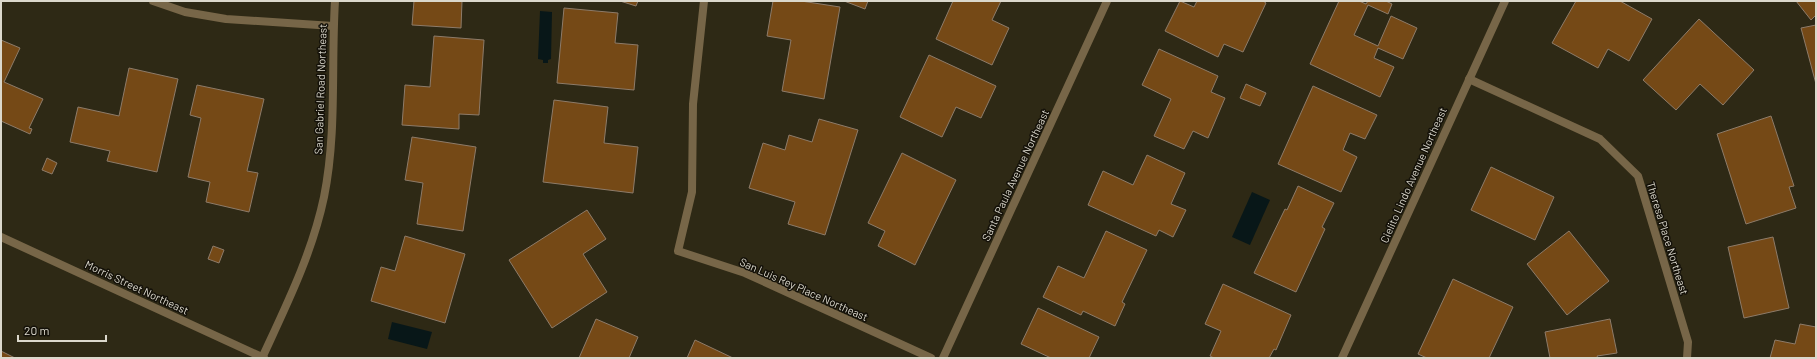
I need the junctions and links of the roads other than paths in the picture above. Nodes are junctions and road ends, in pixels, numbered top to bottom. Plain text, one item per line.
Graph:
1 (153, 1) edge
2 (335, 1) edge
3 (704, 1) edge
4 (1108, 1) edge
5 (1505, 1) edge
6 (333, 26) junction
7 (1469, 79) junction
8 (1, 237) edge
9 (263, 358) edge
10 (931, 358) edge
11 (943, 358) edge
12 (1342, 358) edge
13 (1687, 358) edge

1 - 6 street
2 - 6 street, San Gabriel Road Northeast
3 - 10 street, San Luis Rey Place Northeast
4 - 11 street, Santa Paula Avenue Northeast
5 - 7 street, Cielito Lindo Avenue Northeast
6 - 9 street, San Gabriel Road Northeast
7 - 12 street, Cielito Lindo Avenue Northeast
7 - 13 street, Theresa Place Northeast
8 - 9 street, Morris Street Northeast

